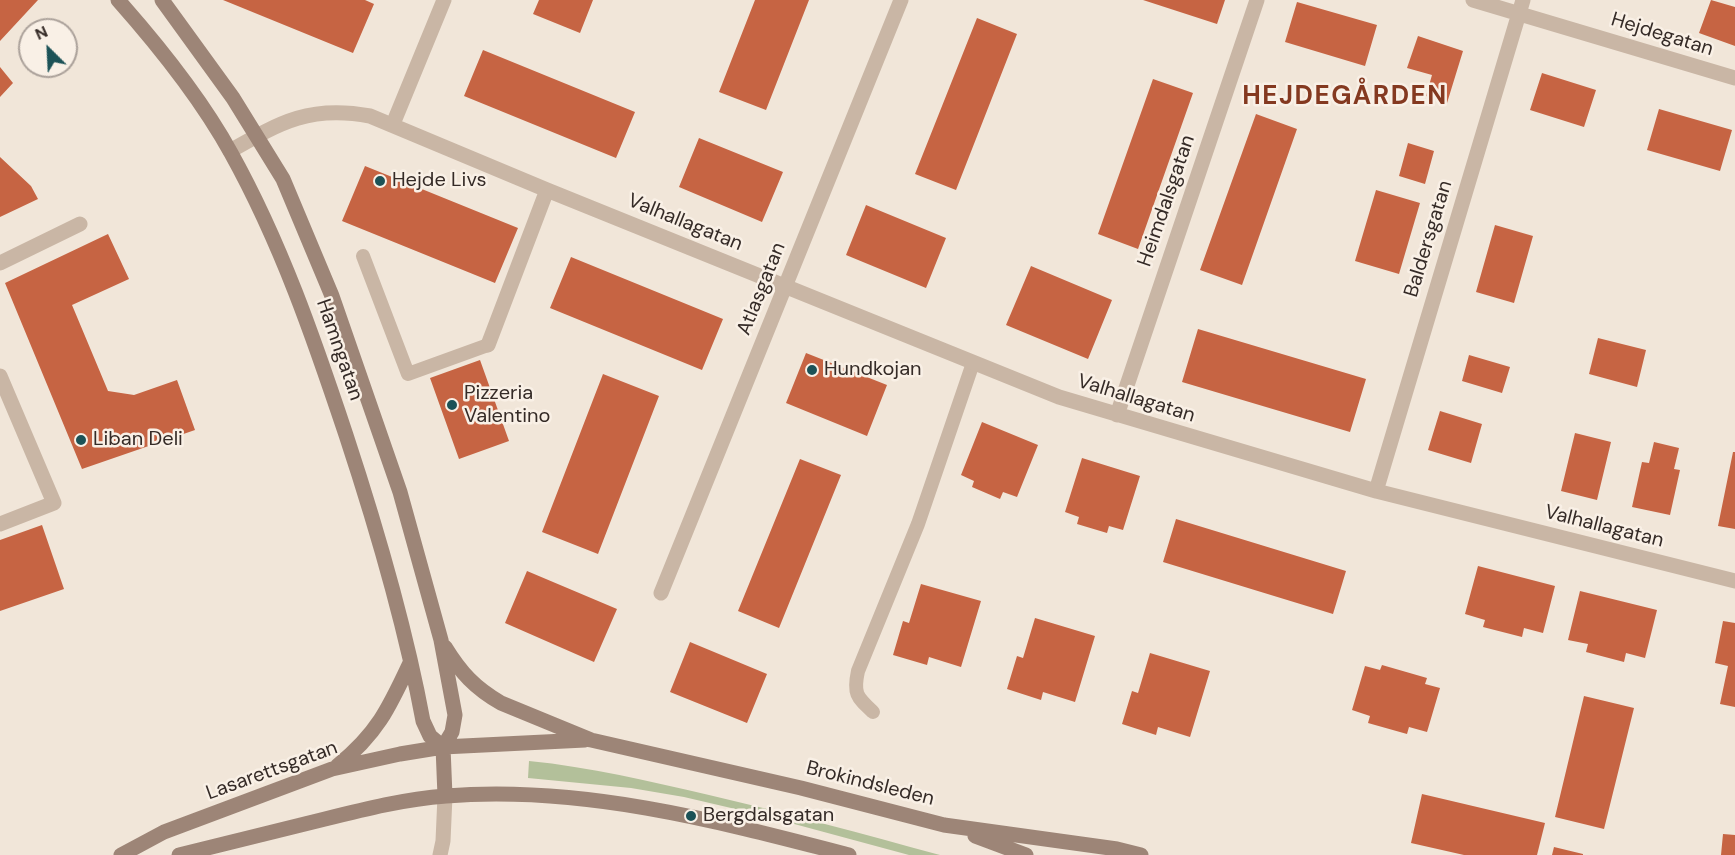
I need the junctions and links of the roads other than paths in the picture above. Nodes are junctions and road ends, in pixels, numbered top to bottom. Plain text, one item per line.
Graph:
1 (118, 0) edge
2 (162, 0) edge
3 (444, 0) edge
4 (901, 0) edge
5 (1257, 0) edge
6 (1473, 0) edge
7 (1521, 7) edge
8 (1735, 78) edge
9 (393, 124) junction
10 (258, 136) junction
11 (230, 151) junction
12 (547, 190) junction
13 (80, 224) dead end
14 (363, 256) dead end
15 (0, 263) edge
16 (785, 287) junction
17 (488, 345) joint
18 (973, 363) junction
19 (0, 376) edge
20 (1117, 415) junction
21 (1376, 491) junction
22 (0, 524) edge
23 (1735, 581) edge
24 (661, 593) dead end
25 (441, 640) junction
26 (410, 663) junction
27 (873, 712) dead end
28 (591, 740) junction
29 (443, 747) junction
30 (332, 770) junction
31 (445, 796) junction
32 (944, 825) junction
33 (844, 854) edge
34 (121, 855) edge
35 (179, 855) edge
36 (440, 855) edge
37 (1026, 855) edge
38 (1141, 855) edge

1 - 11 main road, Hamngatan
2 - 10 main road, Hamngatan
3 - 9 street
4 - 16 street, Atlasgatan
5 - 20 street, Heimdalsgatan
6 - 7 street, Hejdegatan
7 - 8 street, Hejdegatan
7 - 21 street, Baldersgatan
9 - 10 street, Valhallagatan
9 - 12 street, Valhallagatan
10 - 11 street, Valhallagatan
10 - 25 main road, Hamngatan
11 - 26 main road, Hamngatan
12 - 16 street, Valhallagatan
12 - 17 street
13 - 15 street
14 - 17 lane
16 - 18 street, Valhallagatan
16 - 24 street, Atlasgatan
18 - 20 street, Valhallagatan
18 - 27 lane
19 - 22 street
20 - 21 street, Valhallagatan
21 - 23 street, Valhallagatan
25 - 28 main road, Brokindsleden
25 - 29 main road, Hamngatan
26 - 29 main road, Hamngatan
26 - 30 main road
28 - 29 main road, Brokindsleden
28 - 32 main road, Brokindsleden
29 - 30 main road, Lasarettsgatan
29 - 31 main road, Hamngatan
30 - 34 main road, Lasarettsgatan
31 - 33 main road
31 - 35 main road
31 - 36 street
32 - 37 main road
32 - 38 main road, Brokindsleden

